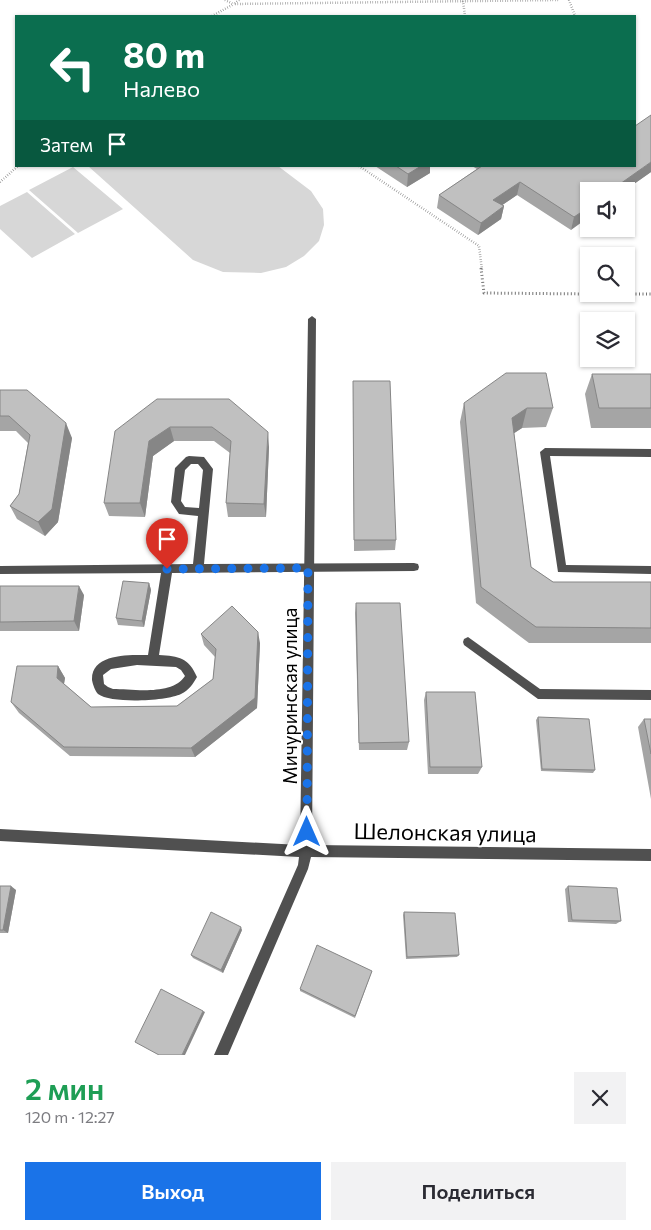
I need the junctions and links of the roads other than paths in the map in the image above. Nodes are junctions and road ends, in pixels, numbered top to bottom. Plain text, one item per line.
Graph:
1 (312, 319) dead end
2 (651, 453) edge
3 (203, 512) junction
4 (414, 567) dead end
5 (308, 568) junction
6 (167, 569) junction
7 (198, 569) junction
8 (0, 570) edge
9 (651, 570) edge
10 (468, 642) dead end
11 (153, 660) junction
12 (651, 695) edge
13 (0, 835) edge
14 (306, 851) junction
15 (651, 855) edge
16 (221, 1055) edge

1 - 5 street, Мичуринская улица
2 - 9 street
3 - 3 street
3 - 7 street
4 - 5 street
5 - 7 street
5 - 14 street, Мичуринская улица
6 - 7 street
6 - 8 street
6 - 11 street
10 - 12 street
11 - 11 street
13 - 14 street, Шелонская улица
14 - 15 street, Шелонская улица
14 - 16 street, Мичуринская улица

